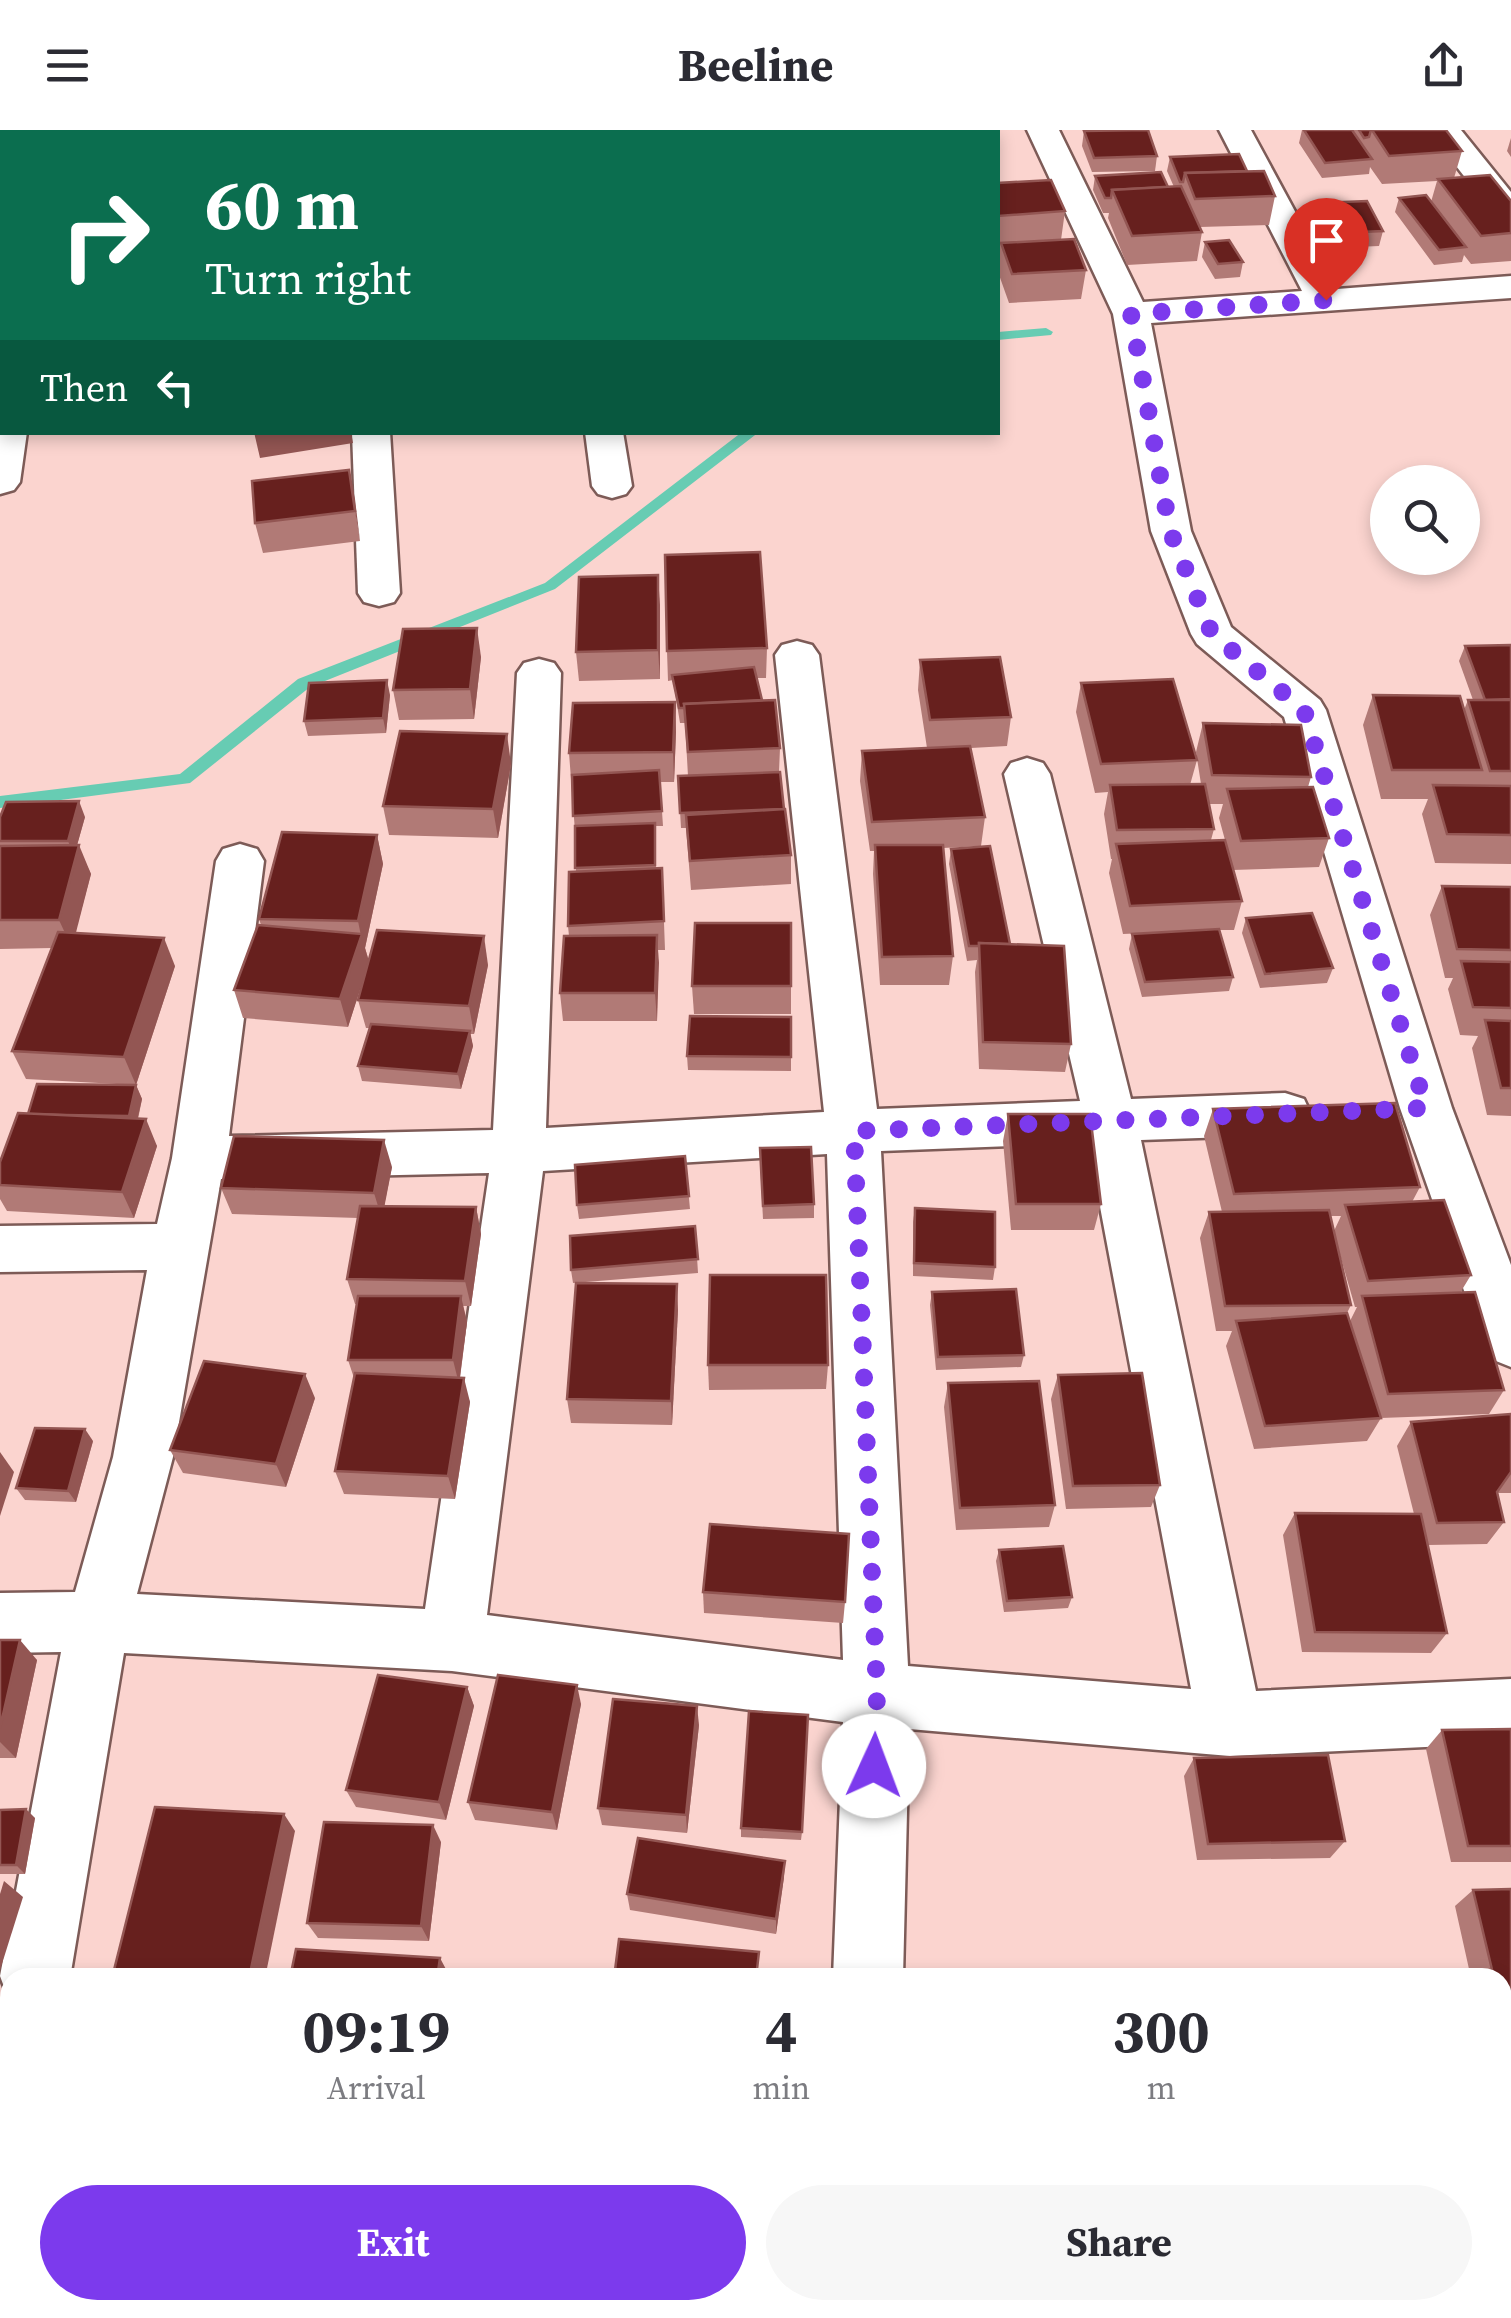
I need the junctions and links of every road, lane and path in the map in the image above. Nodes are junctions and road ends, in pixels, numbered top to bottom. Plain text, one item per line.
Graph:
1 (1043, 130) edge
2 (1235, 130) edge
3 (1444, 130) edge
4 (1511, 214) edge
5 (1511, 287) edge
6 (1326, 300) junction
7 (1131, 314) junction
8 (8, 435) edge
9 (371, 435) edge
10 (604, 435) edge
11 (0, 482) edge
12 (612, 486) dead end
13 (379, 592) dead end
14 (797, 655) dead end
15 (538, 673) dead end
16 (1027, 774) dead end
17 (240, 861) dead end
18 (1426, 1108) junction
19 (1111, 1123) junction
20 (854, 1131) junction
21 (519, 1150) junction
22 (199, 1158) junction
23 (179, 1246) junction
24 (0, 1249) edge
25 (1511, 1342) edge
26 (98, 1622) junction
27 (0, 1624) edge
28 (452, 1641) junction
29 (877, 1696) junction
30 (1511, 1711) edge
31 (1230, 1724) junction
32 (37, 1968) edge
33 (868, 1968) edge

1 - 7 street
2 - 6 street
3 - 4 street
5 - 6 street
6 - 7 street
7 - 18 street
8 - 11 street
9 - 13 street
10 - 12 street
14 - 20 street
15 - 21 street
16 - 19 street
17 - 22 street
18 - 19 street
18 - 25 street
19 - 20 street
19 - 31 street
20 - 21 street
20 - 29 street
21 - 22 street
21 - 28 street
22 - 23 street
23 - 24 street
23 - 26 street
26 - 27 street
26 - 28 street
26 - 32 street
28 - 29 street
29 - 31 street
29 - 33 street
30 - 31 street

